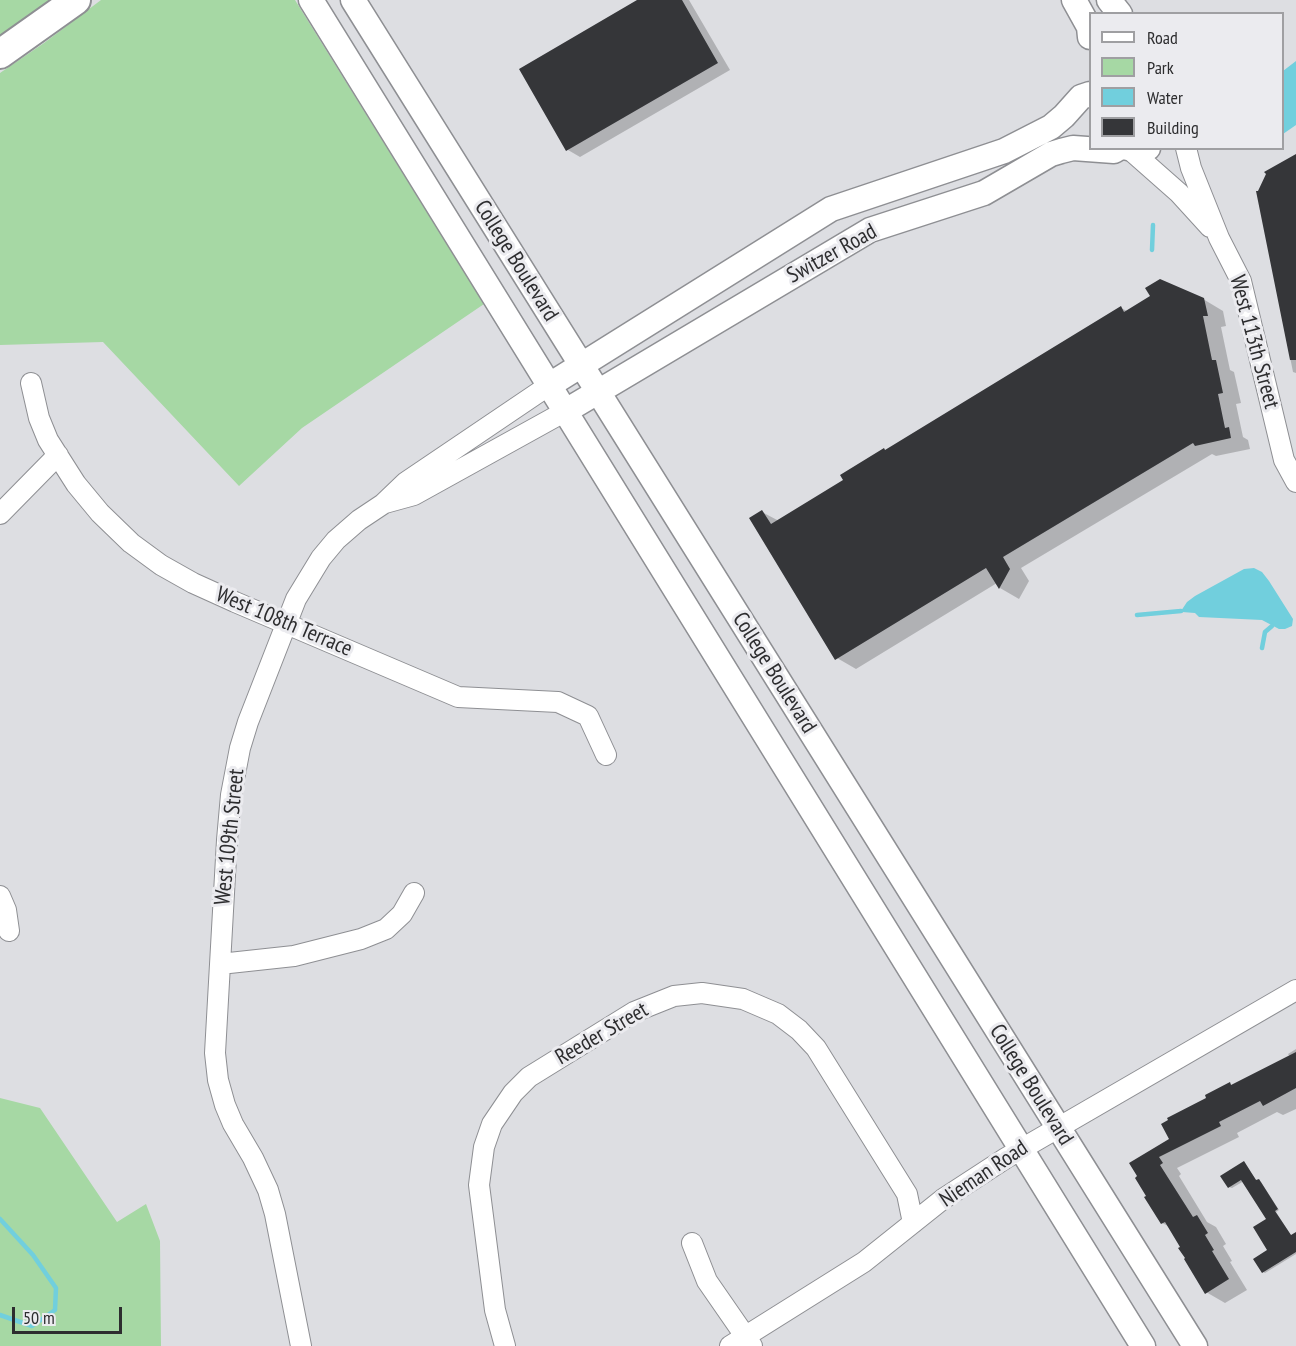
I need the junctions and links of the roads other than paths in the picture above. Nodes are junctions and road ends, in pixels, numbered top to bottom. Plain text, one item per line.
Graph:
1 (76, 0) edge
2 (311, 0) edge
3 (352, 0) edge
4 (1074, 0) edge
5 (1109, 0) edge
6 (1118, 12) edge
7 (1089, 27) edge
8 (0, 54) edge
9 (1089, 94) edge
10 (1089, 149) edge
11 (1100, 150) edge
12 (1116, 150) edge
13 (1130, 150) edge
14 (1186, 150) edge
15 (844, 204) junction
16 (858, 236) junction
17 (1220, 238) junction
18 (582, 365) junction
19 (31, 383) dead end
20 (548, 386) junction
21 (599, 392) junction
22 (564, 412) junction
23 (469, 438) junction
24 (58, 455) junction
25 (481, 458) junction
26 (1296, 482) edge
27 (383, 504) junction
28 (0, 514) edge
29 (286, 623) junction
30 (606, 755) dead end
31 (414, 893) dead end
32 (0, 896) edge
33 (9, 930) dead end
34 (220, 963) junction
35 (1296, 990) edge
36 (1057, 1126) junction
37 (1020, 1149) junction
38 (914, 1223) junction
39 (692, 1243) dead end
40 (742, 1343) edge
41 (301, 1346) edge
42 (505, 1346) edge
43 (1143, 1346) edge
44 (1195, 1346) edge

1 - 8 highway
2 - 20 main road, College Boulevard
3 - 18 main road, College Boulevard
4 - 7 main road
5 - 6 main road
9 - 15 main road, Switzer Road
10 - 16 main road, Switzer Road
11 - 12 main road, Switzer Road
13 - 17 street, West 113th Street
14 - 17 street, West 113th Street
15 - 16 main road
15 - 18 main road, Switzer Road
16 - 21 main road, Switzer Road
17 - 26 street, West 113th Street
18 - 20 main road, Switzer Road
18 - 21 main road, College Boulevard
19 - 24 street, West 108th Terrace
20 - 22 main road, College Boulevard
20 - 23 street, West 109th Street
21 - 22 main road, Switzer Road
21 - 36 main road, College Boulevard
22 - 25 street, West 109th Street
22 - 37 main road, College Boulevard
23 - 25 street
23 - 27 street, West 109th Street
24 - 28 street
24 - 29 street, West 108th Terrace
25 - 27 street, West 109th Street
27 - 29 street, West 109th Street
29 - 30 street, West 108th Terrace
29 - 34 street, West 109th Street
31 - 34 street
32 - 33 street
34 - 41 street, West 109th Street
35 - 36 street, Nieman Road
36 - 37 street, Nieman Road
36 - 44 main road, College Boulevard
37 - 38 street, Nieman Road
37 - 43 main road, College Boulevard
38 - 40 street, Nieman Road
38 - 42 street, Reeder Street
39 - 40 street, Nieman Road

